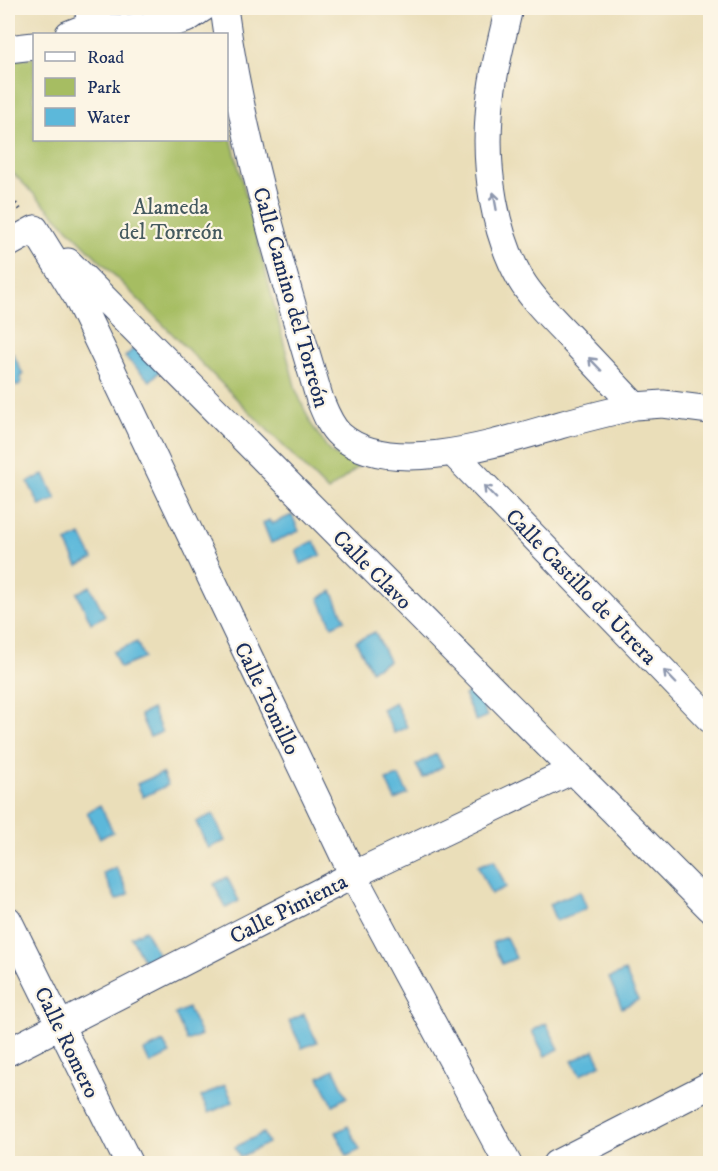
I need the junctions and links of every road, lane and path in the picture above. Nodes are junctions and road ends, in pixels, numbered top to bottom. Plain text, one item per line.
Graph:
1 (203, 8) edge
2 (224, 8) edge
3 (508, 8) edge
4 (91, 16) edge
5 (171, 30) edge
6 (70, 33) edge
7 (227, 33) edge
8 (228, 44) edge
9 (33, 46) edge
10 (8, 49) edge
11 (233, 90) edge
12 (36, 229) junction
13 (8, 244) edge
14 (635, 406) junction
15 (711, 410) edge
16 (453, 454) junction
17 (711, 719) edge
18 (573, 770) junction
19 (353, 875) junction
20 (711, 909) edge
21 (8, 920) edge
22 (60, 1024) junction
23 (8, 1052) edge
24 (711, 1084) edge
25 (129, 1164) edge
26 (508, 1164) edge
27 (556, 1164) edge

1 - 5 street
2 - 7 street, Calle Camino del Torreón
14 -> 3 street
4 - 5 street
4 - 6 street
8 - 11 street, Calle Camino del Torreón
9 - 10 street
11 - 16 street, Calle Camino del Torreón
12 - 13 street
12 - 18 street, Calle Clavo
12 - 19 street, Calle Tomillo
14 - 15 street, Calle Camino del Torreón
14 - 16 street, Calle Camino del Torreón
17 -> 16 street, Calle Castillo de Utrera
18 - 19 street, Calle Pimienta
18 - 20 street, Calle Clavo
19 - 22 street, Calle Pimienta
19 - 26 street, Calle Tomillo
21 - 22 street, Calle Romero
22 - 23 street, Calle Pimienta
22 - 25 street, Calle Romero
24 - 27 street

